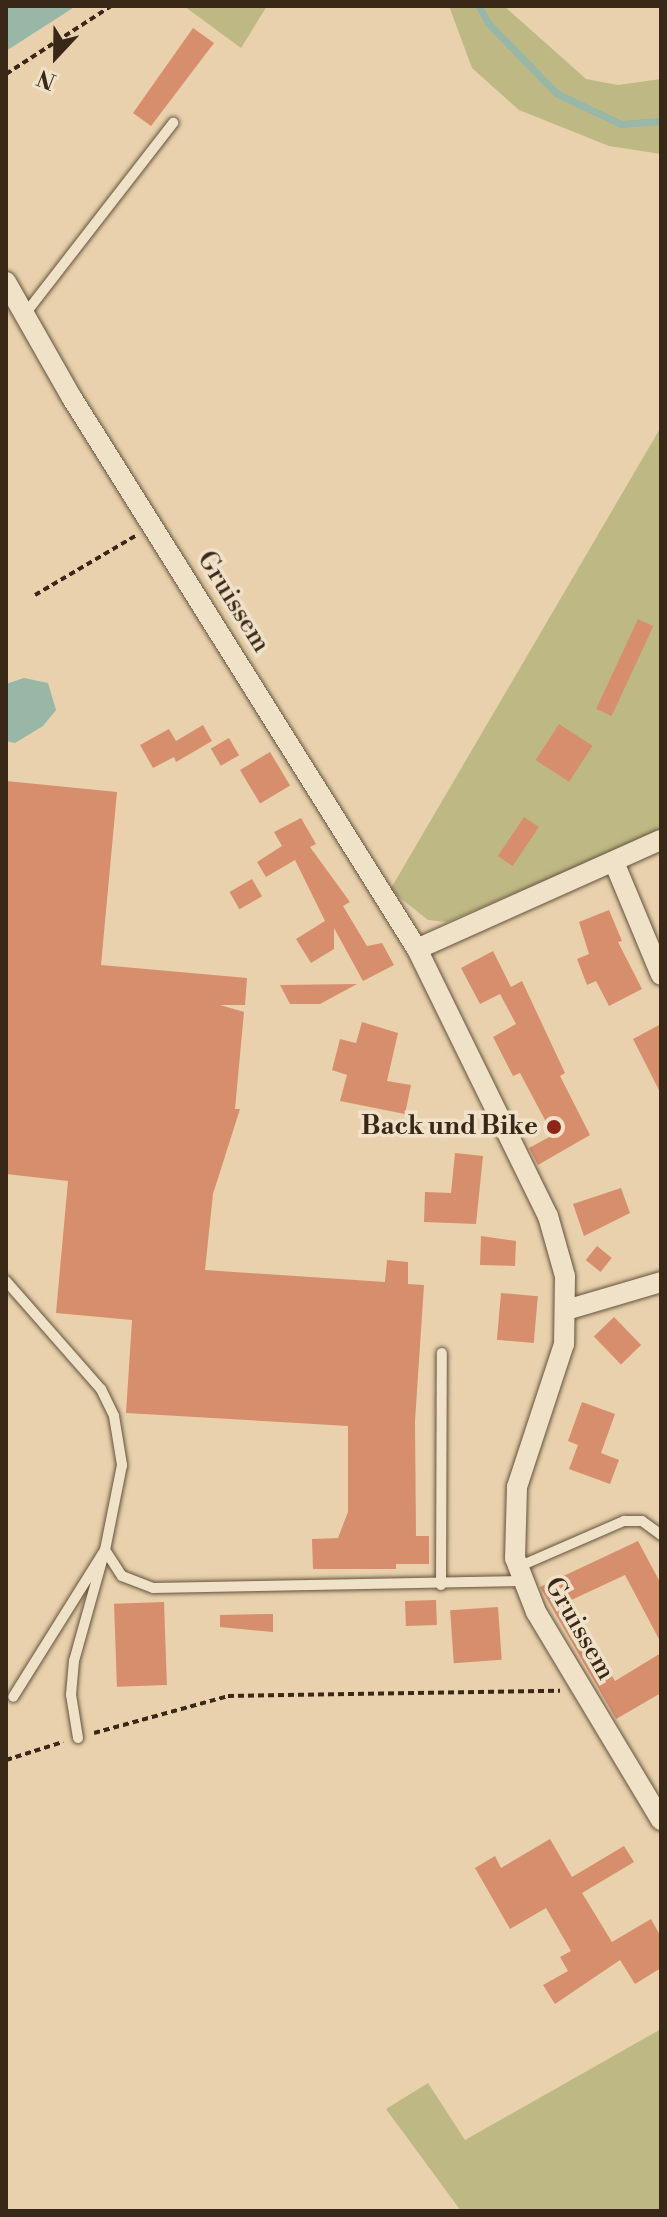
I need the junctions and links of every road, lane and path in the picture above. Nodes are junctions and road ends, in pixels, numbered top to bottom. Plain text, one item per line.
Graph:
1 (111, 6) edge
2 (6, 74) edge
3 (173, 123) dead end
4 (6, 282) edge
5 (25, 314) junction
6 (154, 525) junction
7 (35, 595) dead end
8 (661, 840) edge
9 (614, 862) junction
10 (417, 949) junction
11 (661, 975) edge
12 (6, 1281) edge
13 (661, 1282) edge
14 (566, 1310) junction
15 (442, 1353) dead end
16 (661, 1535) edge
17 (105, 1550) junction
18 (519, 1574) junction
19 (441, 1585) junction
20 (582, 1688) junction
21 (13, 1697) dead end
22 (78, 1738) junction
23 (6, 1760) edge
24 (661, 1820) edge

1 - 2 path
3 - 5 lane
4 - 5 street, Gruissem
5 - 6 street, Gruissem
6 - 7 path
6 - 10 street, Gruissem
8 - 9 street
9 - 10 street
9 - 11 street
10 - 14 street, Gruissem
12 - 17 lane
13 - 14 street
14 - 18 street, Gruissem
15 - 19 lane
16 - 18 lane
17 - 19 lane
17 - 21 lane
17 - 22 lane
18 - 19 lane
18 - 20 street, Gruissem
20 - 22 path
20 - 24 street, Gruissem
22 - 23 path

